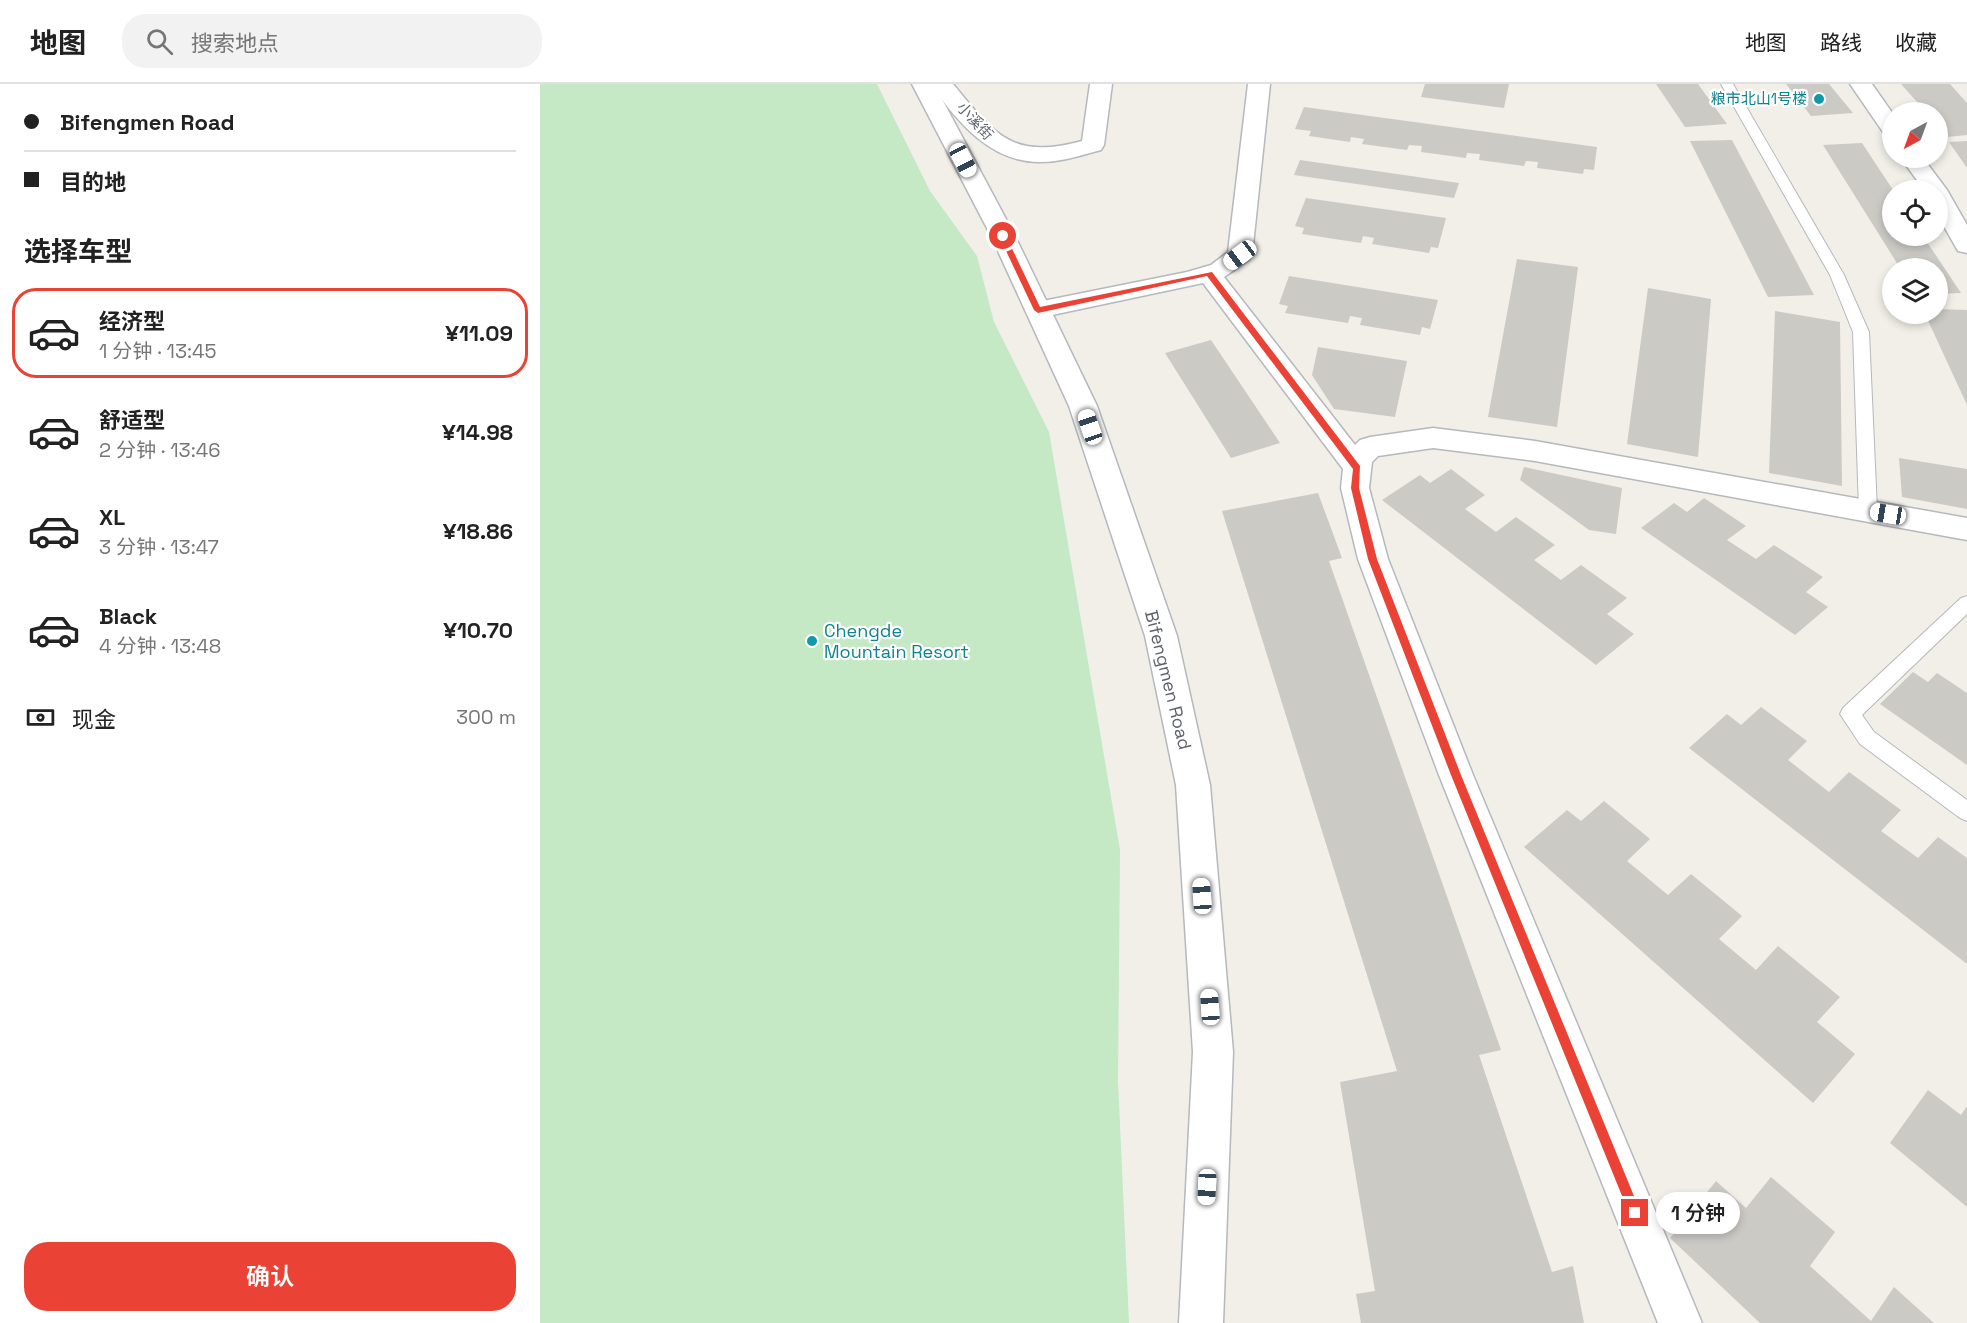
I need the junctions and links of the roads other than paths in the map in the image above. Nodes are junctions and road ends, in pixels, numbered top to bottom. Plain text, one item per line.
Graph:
1 (923, 84) edge
2 (942, 84) edge
3 (1101, 84) edge
4 (1259, 84) edge
5 (1726, 84) edge
6 (1861, 84) edge
7 (1882, 114) edge
8 (1948, 213) edge
9 (1967, 246) edge
10 (1209, 274) junction
11 (1038, 310) junction
12 (1357, 468) junction
13 (1868, 510) junction
14 (1967, 529) edge
15 (1967, 603) edge
16 (1967, 812) edge
17 (1201, 1323) edge
18 (1680, 1323) edge

1 - 11 street, Bifengmen Road
2 - 3 street, 小溪街
4 - 10 street
5 - 13 lane
6 - 7 street
8 - 9 street
10 - 11 street
10 - 12 street
11 - 17 street, Bifengmen Road
12 - 13 street
12 - 18 street
13 - 14 street
15 - 16 lane

